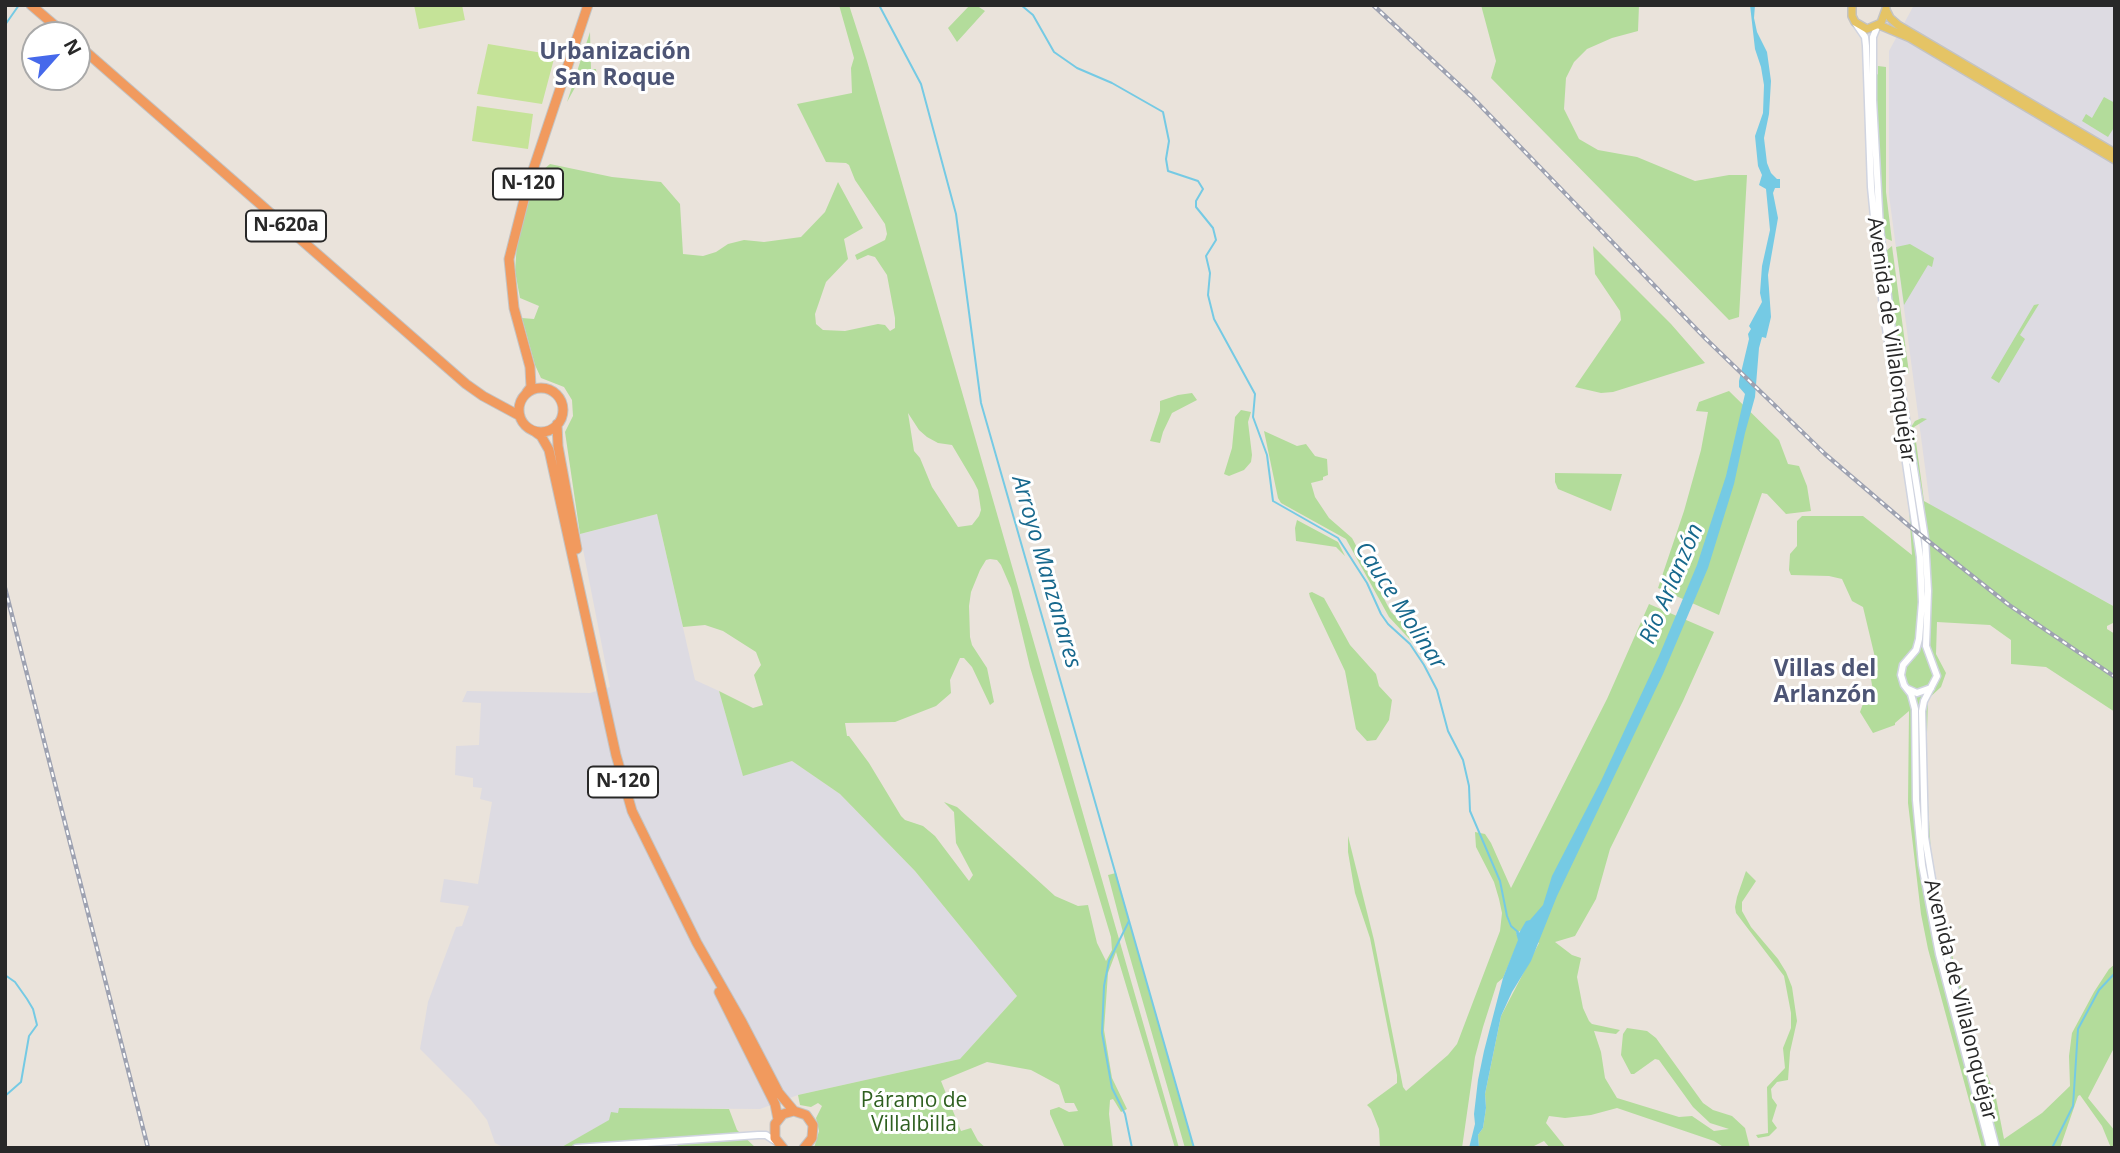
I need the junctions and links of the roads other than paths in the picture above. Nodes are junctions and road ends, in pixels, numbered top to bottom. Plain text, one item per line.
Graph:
1 (31, 5) edge
2 (588, 5) edge
3 (1845, 5) edge
4 (1886, 8) edge
5 (1852, 9) edge
6 (50, 21) edge
7 (1855, 22) junction
8 (1878, 26) junction
9 (91, 56) edge
10 (2115, 153) edge
11 (2115, 160) edge
12 (530, 367) junction
13 (547, 388) junction
14 (526, 394) junction
15 (497, 404) junction
16 (520, 416) junction
17 (557, 425) junction
18 (534, 431) junction
19 (586, 609) junction
20 (1910, 659) junction
21 (1930, 661) junction
22 (1932, 687) junction
23 (1907, 688) junction
24 (697, 943) junction
25 (794, 1111) junction
26 (777, 1120) junction
27 (758, 1135) junction
28 (780, 1145) edge
29 (808, 1145) edge
30 (576, 1148) edge
31 (1990, 1148) edge
32 (1996, 1148) edge

1 - 6 highway
2 - 12 highway, N-120
3 - 5 main road
4 - 8 main road
4 - 10 main road
5 - 7 main road
7 - 8 main road
7 - 20 street, Avenida de Villalonquéjar
8 - 11 main road
8 - 21 street, Avenida de Villalonquéjar
9 - 15 highway, N-620a
12 - 13 highway, N-120
12 - 14 highway, N-120
13 - 14 highway
13 - 17 highway, N-120
14 - 15 highway
14 - 16 highway, N-120
15 - 16 highway, N-620a
16 - 18 highway, N-120
17 - 18 highway
17 - 19 highway, N-120
18 - 19 highway, N-120
19 - 24 highway, N-120
20 - 21 street
20 - 23 street
21 - 22 street
22 - 23 street
22 - 32 street, Avenida de Villalonquéjar
23 - 31 street, Avenida de Villalonquéjar
24 - 25 highway, N-120
24 - 26 highway, N-120
25 - 26 highway
25 - 29 highway, N-120
26 - 27 street
26 - 28 highway, N-120
27 - 28 street
27 - 30 street

